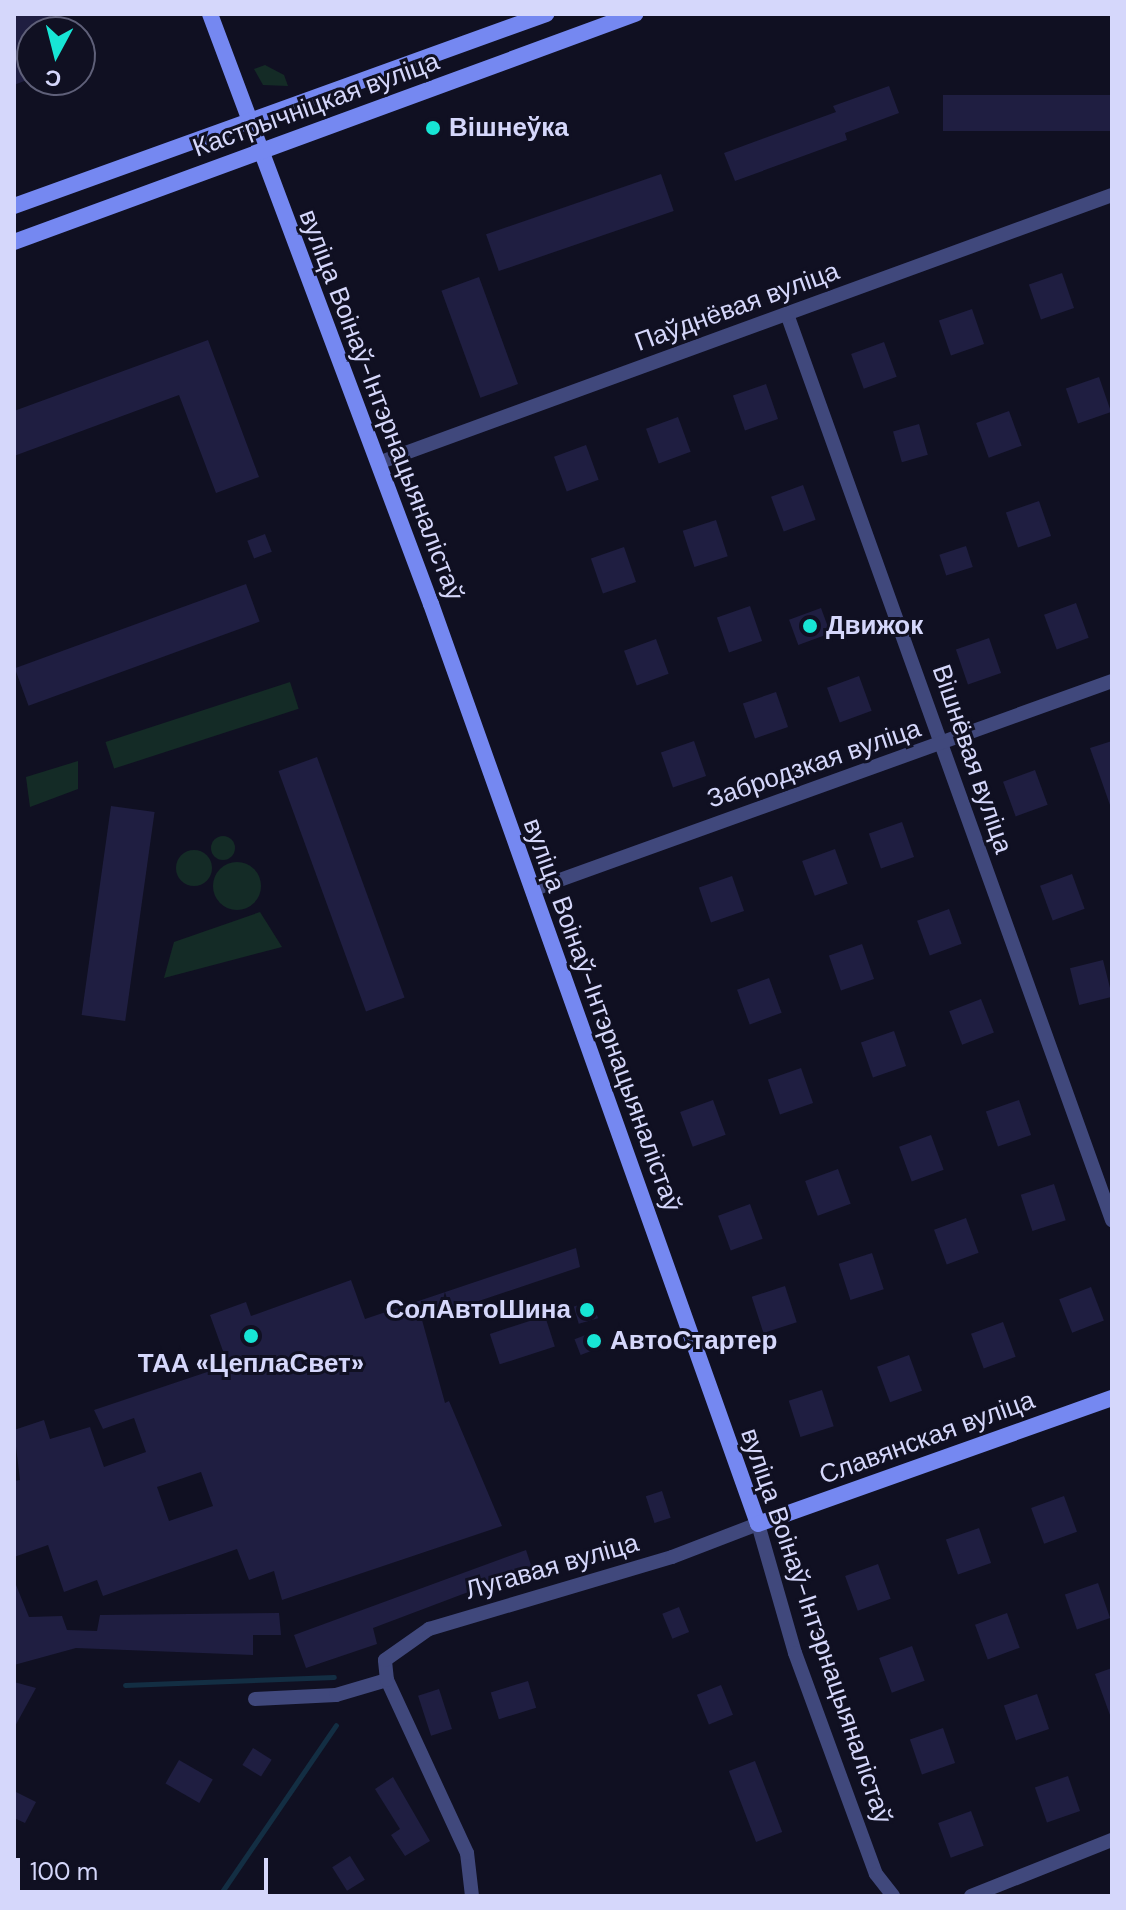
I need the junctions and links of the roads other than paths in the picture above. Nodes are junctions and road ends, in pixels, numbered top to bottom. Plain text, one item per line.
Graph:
1 (210, 14) edge
2 (546, 14) edge
3 (635, 14) edge
4 (248, 118) junction
5 (260, 150) junction
6 (1112, 195) edge
7 (14, 206) edge
8 (14, 242) edge
9 (787, 314) junction
10 (378, 463) junction
11 (1112, 681) edge
12 (941, 745) junction
13 (532, 890) junction
14 (1112, 1220) edge
15 (1112, 1398) edge
16 (758, 1524) junction
17 (387, 1680) junction
18 (255, 1699) dead end
19 (1112, 1840) edge
20 (473, 1892) edge
21 (893, 1896) edge
22 (971, 1896) edge

1 - 4 street, вуліца Воінаў-Інтэрнацыяналістаў
2 - 4 street, Кастрычніцкая вуліца
3 - 5 street, Кастрычніцкая вуліца
4 - 5 street, вуліца Воінаў-Інтэрнацыяналістаў
4 - 7 street, Кастрычніцкая вуліца
5 - 8 street, Кастрычніцкая вуліца
5 - 10 street, вуліца Воінаў-Інтэрнацыяналістаў
6 - 9 street, Паўднёвая вуліца
9 - 10 street, Паўднёвая вуліца
9 - 12 street, Вішнёвая вуліца
10 - 13 street, вуліца Воінаў-Інтэрнацыяналістаў
11 - 12 street, Забродзкая вуліца
12 - 13 street, Забродзкая вуліца
12 - 14 street, Вішнёвая вуліца
13 - 16 street, вуліца Воінаў-Інтэрнацыяналістаў
15 - 16 street, Славянская вуліца
16 - 17 street, Лугавая вуліца
16 - 21 street, вуліца Воінаў-Інтэрнацыяналістаў
17 - 18 street
17 - 20 street
19 - 22 street

